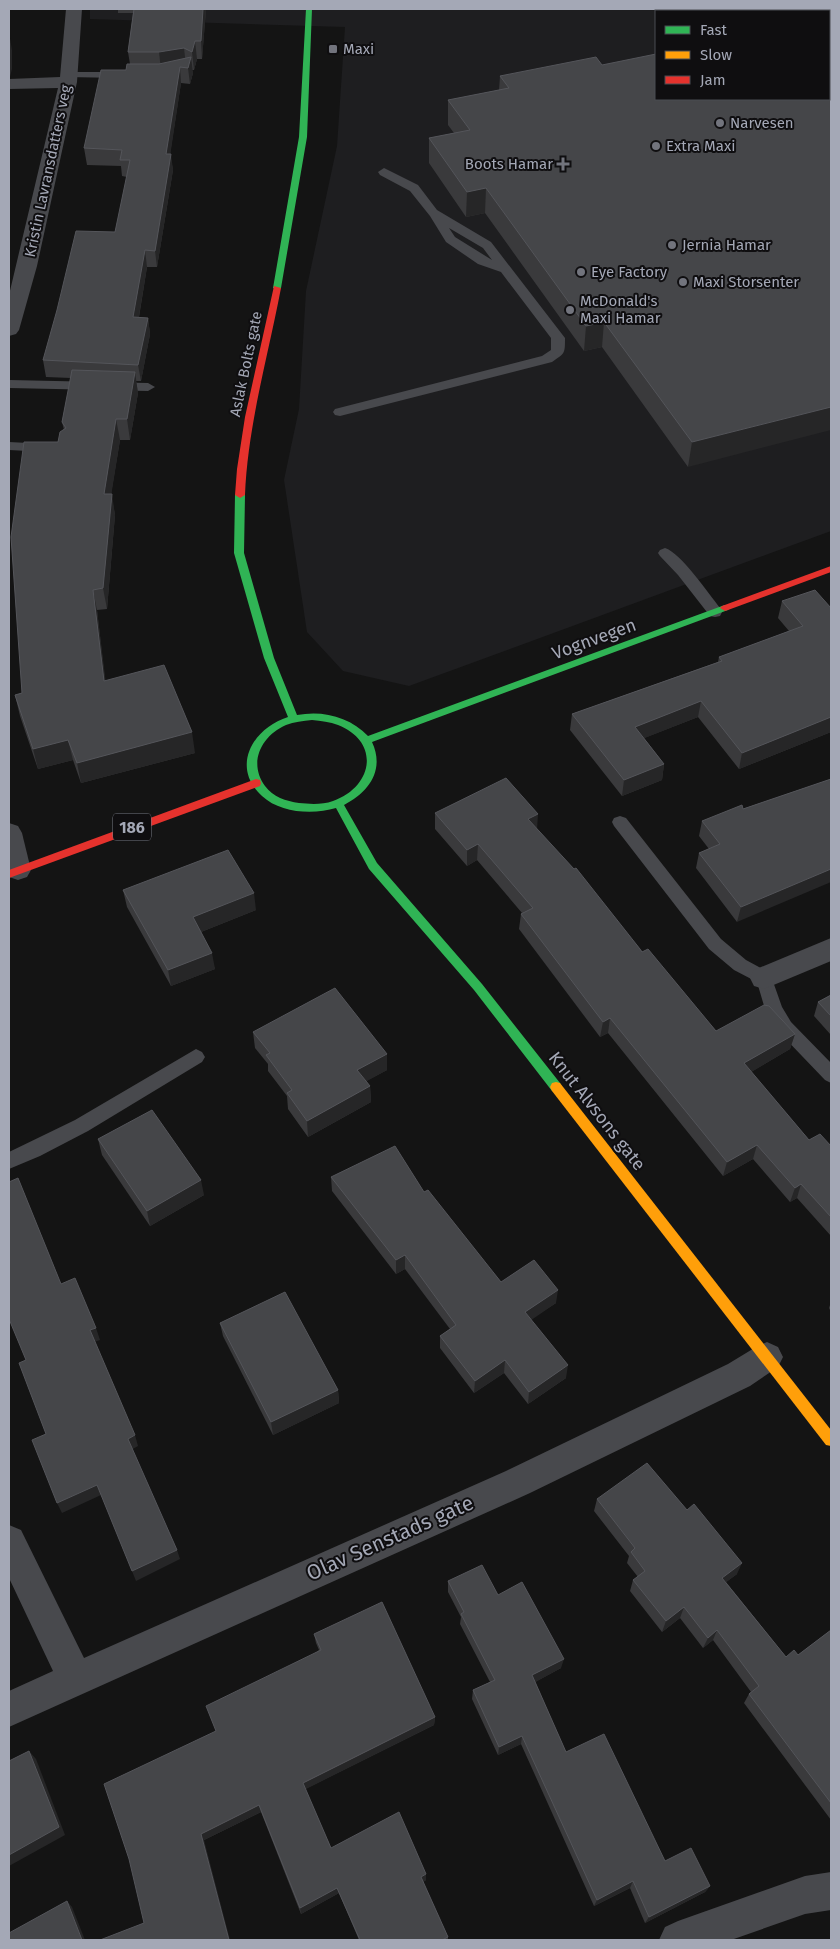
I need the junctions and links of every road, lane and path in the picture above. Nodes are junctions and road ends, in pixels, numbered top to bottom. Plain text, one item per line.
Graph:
1 (74, 9) edge
2 (309, 9) edge
3 (132, 75) edge
4 (68, 78) junction
5 (9, 84) edge
6 (384, 172) dead end
7 (9, 330) edge
8 (9, 384) edge
9 (148, 387) dead end
10 (340, 412) dead end
11 (9, 446) edge
12 (61, 448) edge
13 (665, 553) dead end
14 (831, 569) edge
15 (715, 612) junction
16 (294, 718) junction
17 (368, 740) junction
18 (256, 782) junction
19 (338, 803) junction
20 (620, 822) dead end
21 (9, 833) edge
22 (14, 872) edge
23 (831, 949) edge
24 (764, 978) junction
25 (196, 1056) dead end
26 (831, 1075) edge
27 (9, 1161) edge
28 (767, 1357) junction
29 (831, 1440) edge
30 (9, 1542) edge
31 (75, 1678) junction
32 (9, 1709) edge
33 (831, 1891) edge
34 (678, 1940) edge

1 - 4 street, Kristin Lavransdatters veg
2 - 16 main road, Aslak Bolts gate
3 - 4 lane
4 - 5 street
4 - 7 street, Kristin Lavransdatters veg
6 - 10 lane
8 - 9 lane
11 - 12 lane
13 - 15 lane
14 - 15 main road, Vognvegen
15 - 17 main road, Vognvegen
16 - 17 main road
16 - 18 main road
17 - 19 main road
18 - 19 main road
18 - 22 main road, 186
19 - 28 main road, Knut Alvsons gate
20 - 24 lane
21 - 22 street
23 - 24 street
24 - 26 lane
25 - 27 lane
28 - 29 main road, Knut Alvsons gate
28 - 31 street, Olav Senstads gate
30 - 31 street
31 - 32 street, Olav Senstads gate
33 - 34 street

